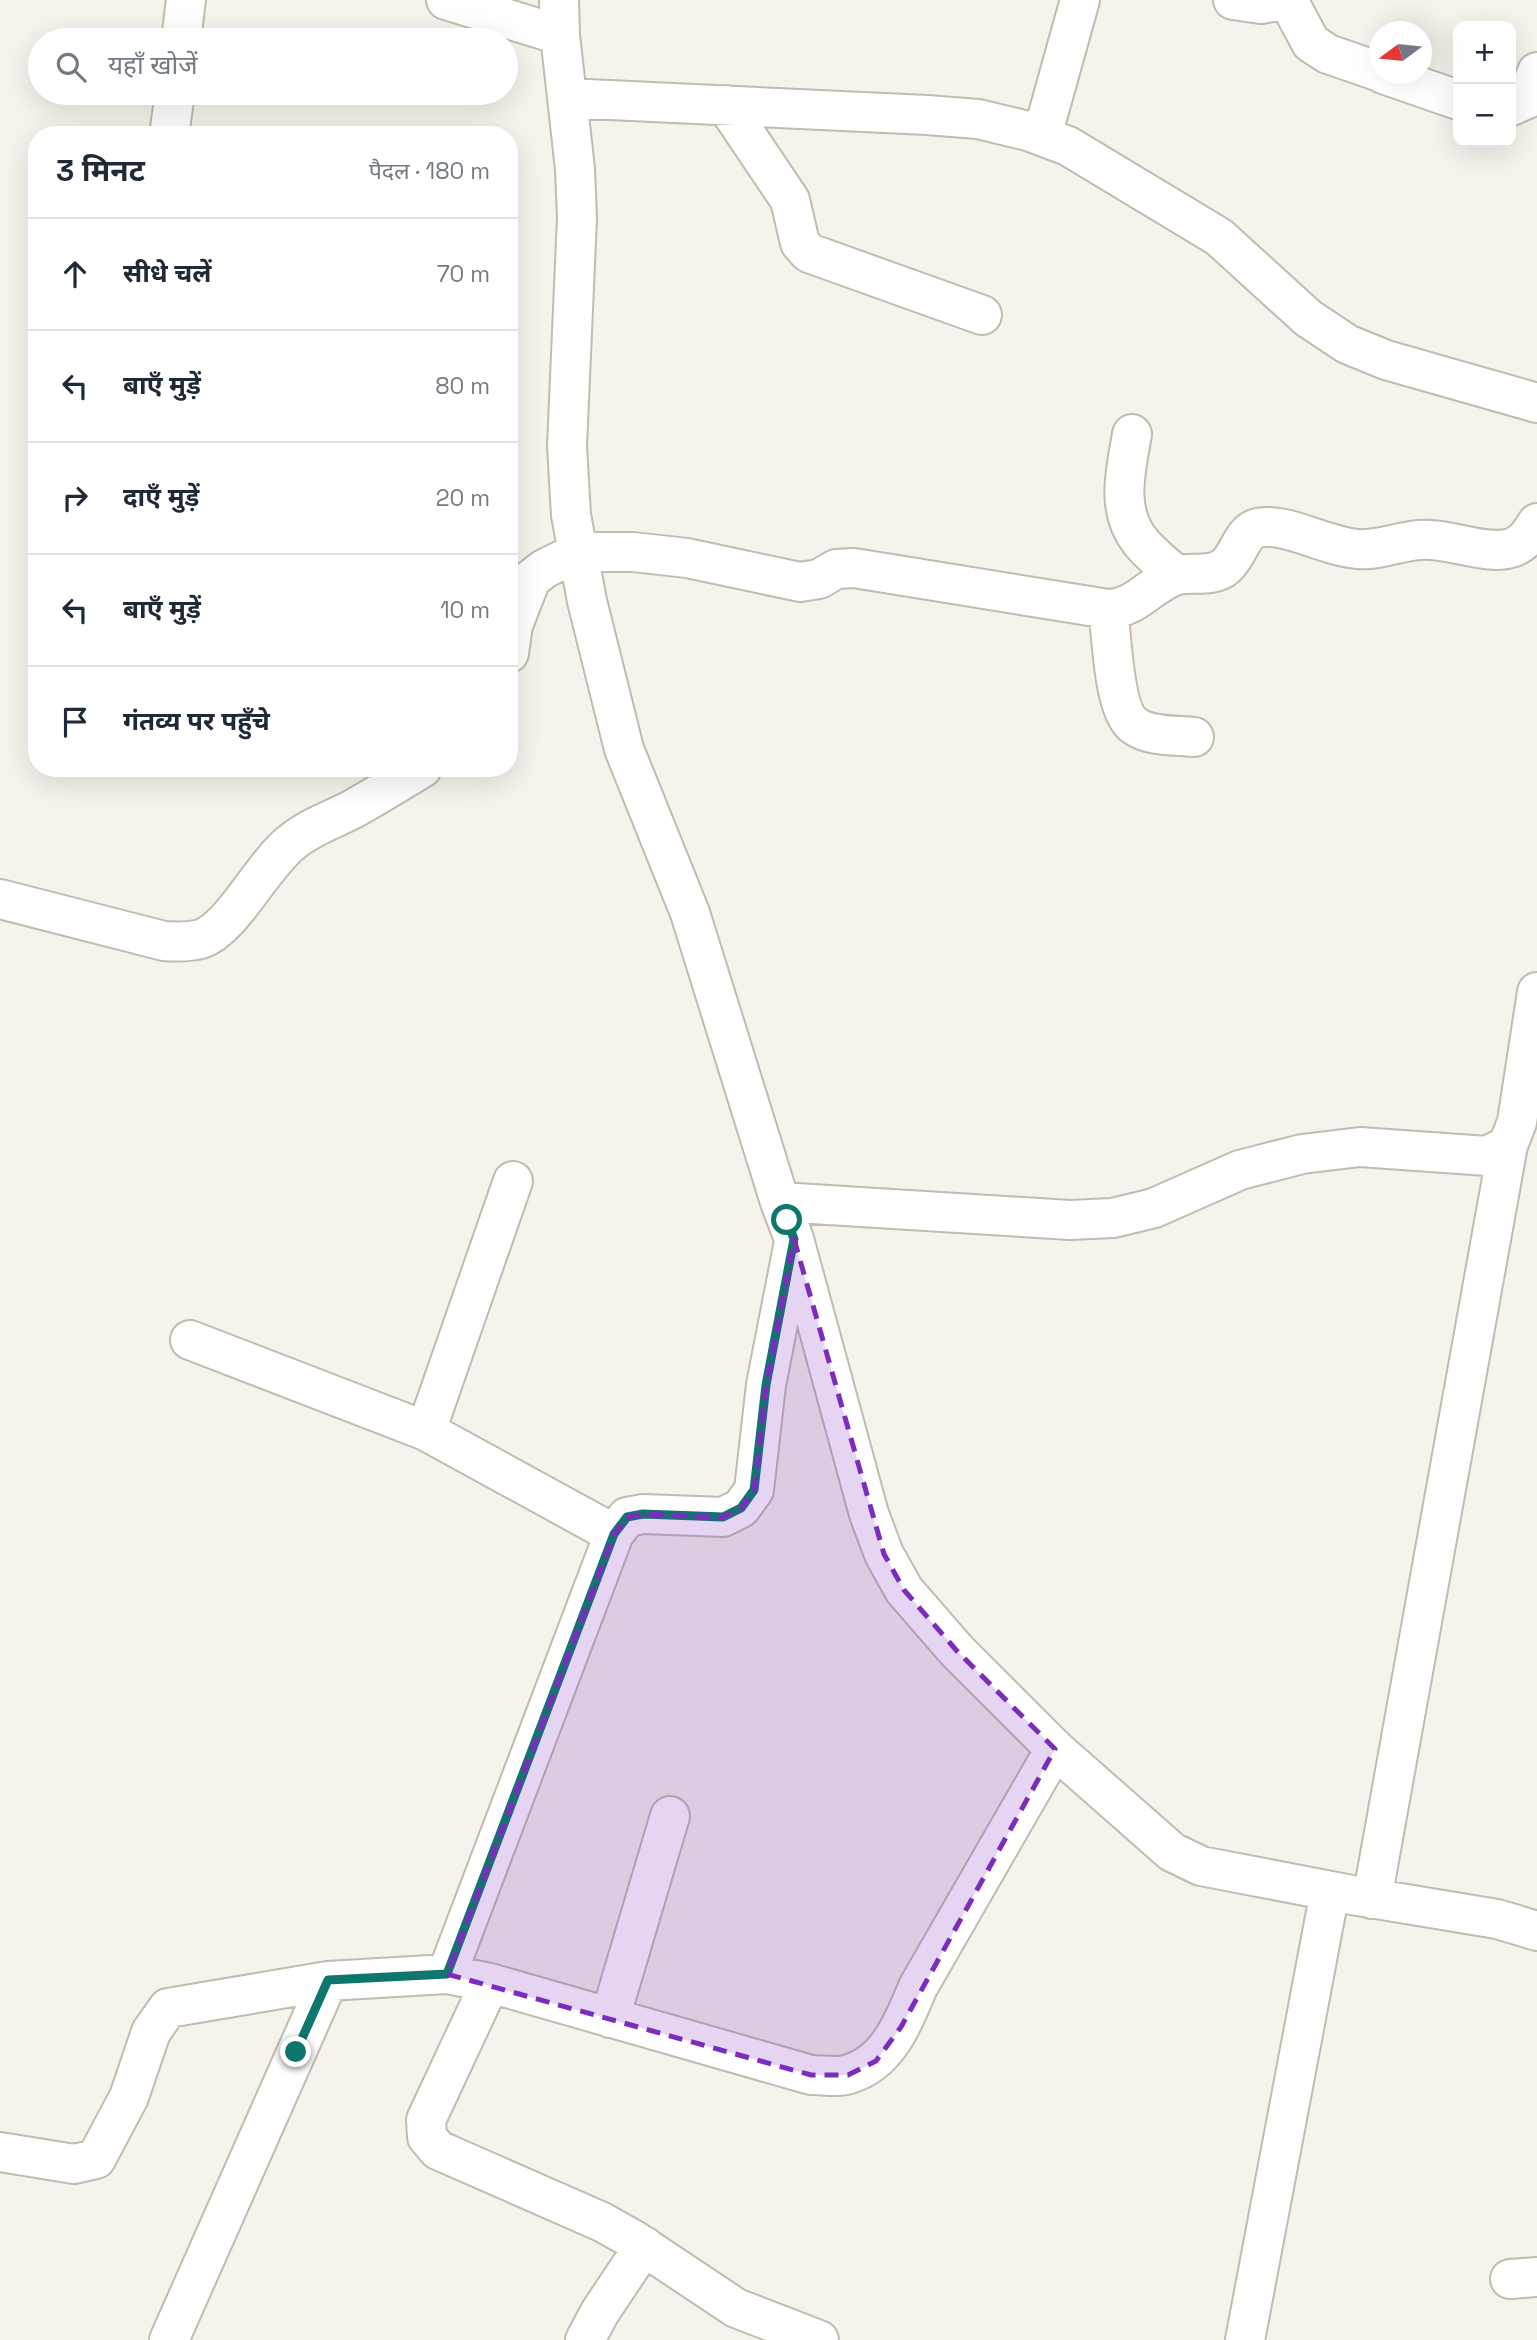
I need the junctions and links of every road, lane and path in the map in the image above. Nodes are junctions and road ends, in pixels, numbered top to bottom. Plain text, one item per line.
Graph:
1 (187, 0) edge
2 (446, 0) edge
3 (1080, 0) edge
4 (1233, 0) edge
5 (1285, 0) edge
6 (559, 18) edge
7 (183, 28) edge
8 (1369, 69) edge
9 (1537, 72) edge
10 (1412, 84) edge
11 (567, 98) junction
12 (1453, 98) edge
13 (1516, 104) edge
14 (173, 105) edge
15 (726, 105) junction
16 (170, 126) edge
17 (1042, 136) junction
18 (982, 315) dead end
19 (1537, 403) edge
20 (1132, 434) dead end
21 (1537, 523) edge
22 (578, 552) junction
23 (1176, 575) junction
24 (1108, 609) junction
25 (518, 612) edge
26 (1194, 737) dead end
27 (407, 777) edge
28 (0, 900) edge
29 (1537, 992) edge
30 (1508, 1145) junction
31 (513, 1181) dead end
32 (780, 1202) junction
33 (794, 1239) junction
34 (190, 1340) dead end
35 (426, 1431) junction
36 (614, 1534) junction
37 (1055, 1749) junction
38 (670, 1816) dead end
39 (1330, 1891) junction
40 (1372, 1899) junction
41 (1537, 1931) edge
42 (447, 1974) junction
43 (328, 1980) junction
44 (490, 1983) junction
45 (610, 2018) junction
46 (0, 2152) edge
47 (644, 2246) junction
48 (169, 2340) edge
49 (585, 2340) edge
50 (819, 2340) edge
51 (1245, 2340) edge

1 - 7 street
2 - 6 street
3 - 17 street
4 - 5 street
5 - 8 street
6 - 11 street
9 - 13 street
10 - 12 street
11 - 15 street
11 - 22 street
14 - 16 street
15 - 17 street
15 - 18 street
17 - 19 street
20 - 23 street
21 - 23 street
22 - 24 street
22 - 25 street
22 - 32 street
23 - 24 street
24 - 26 street
27 - 28 street
29 - 30 street
30 - 32 street
30 - 40 street
31 - 35 street
32 - 33 street
33 - 36 street
33 - 37 street
34 - 35 street
35 - 36 street
36 - 42 street
37 - 39 street
37 - 45 street
38 - 45 street
39 - 40 street
39 - 51 street
40 - 41 street
42 - 43 street
42 - 44 street
43 - 46 street
43 - 48 street
44 - 45 street
44 - 47 street
47 - 49 street
47 - 50 street

